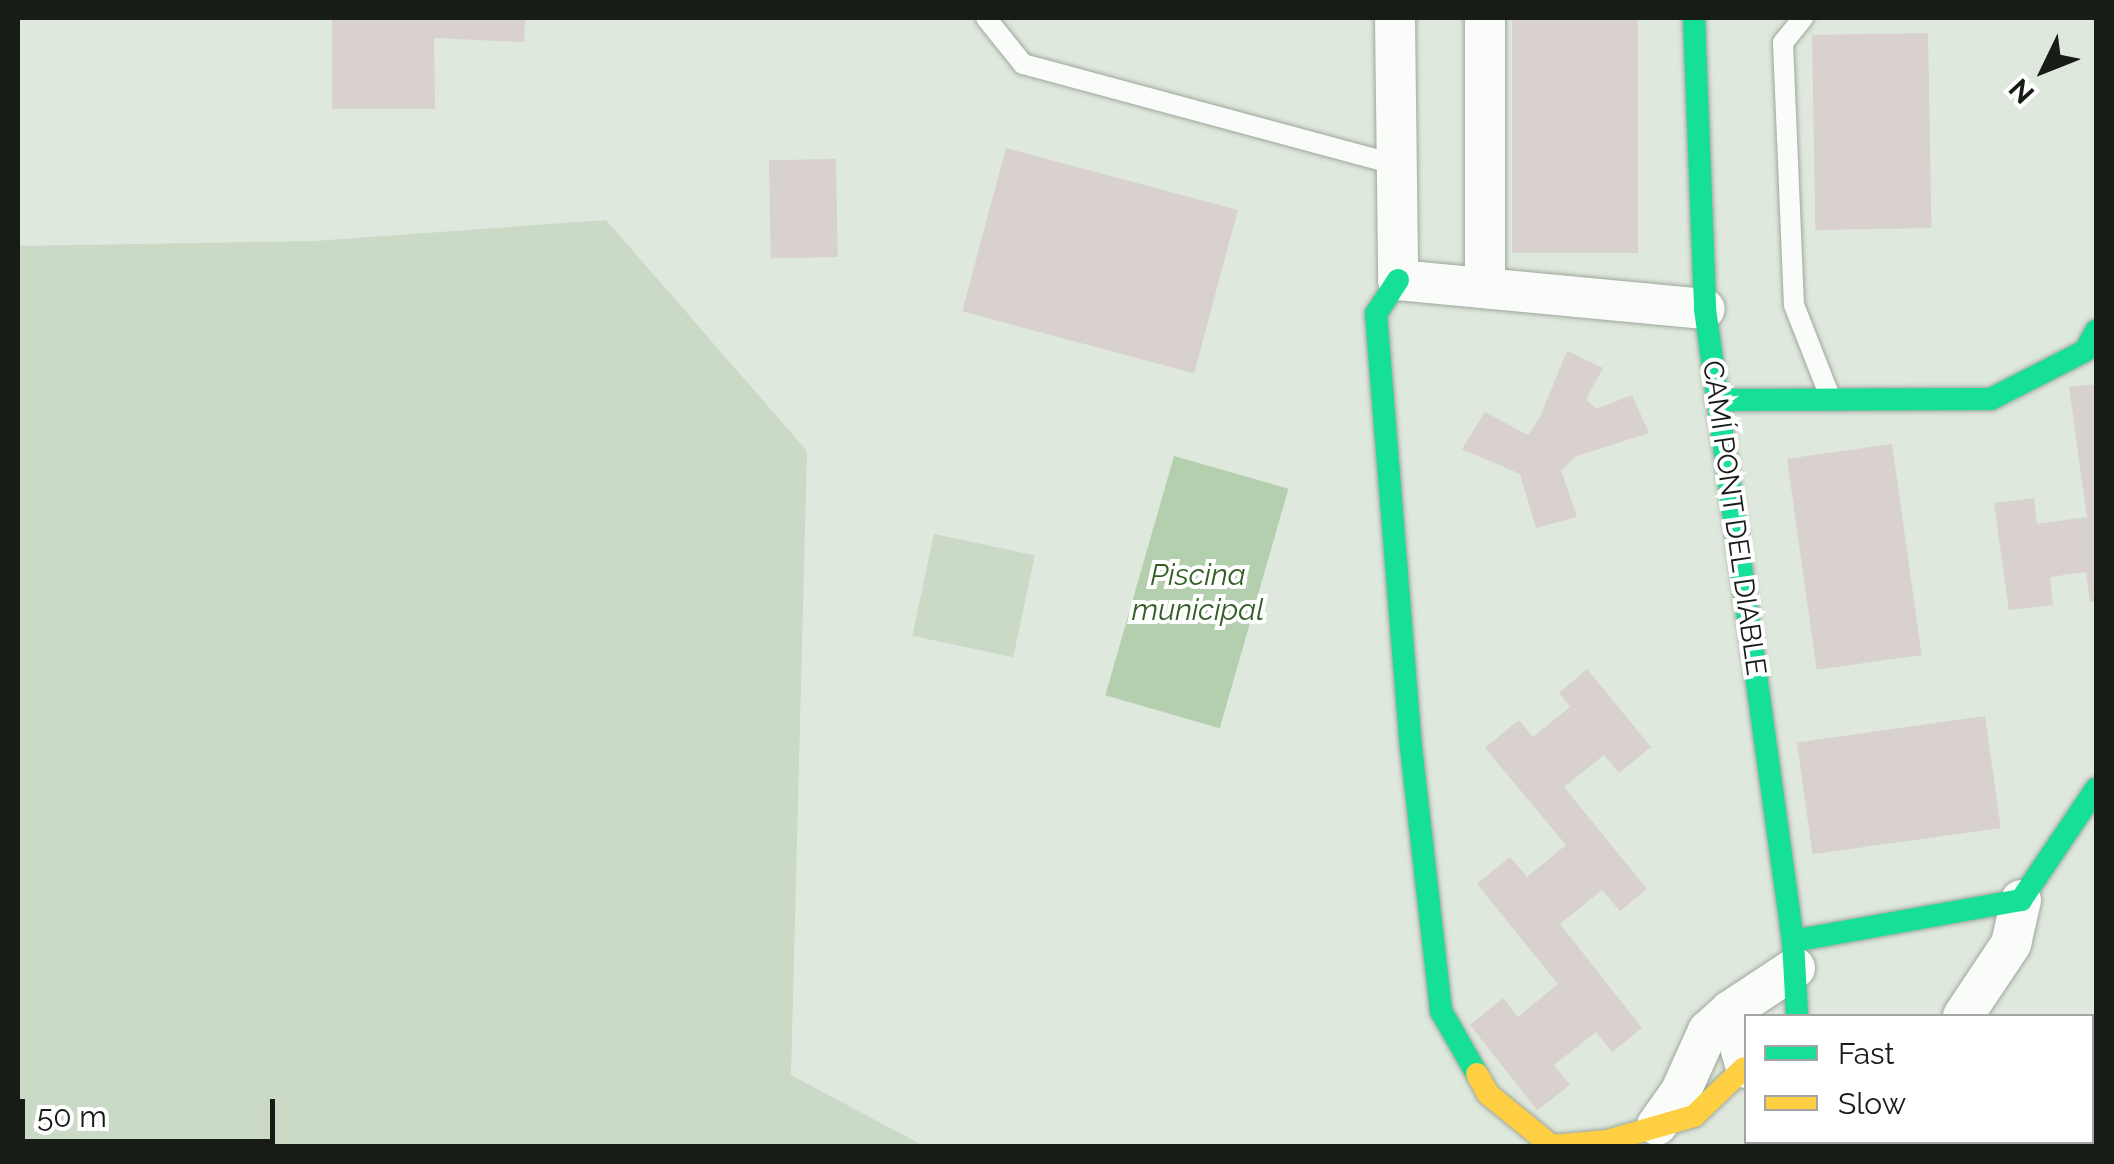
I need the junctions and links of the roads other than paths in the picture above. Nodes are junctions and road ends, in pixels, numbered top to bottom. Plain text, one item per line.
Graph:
1 (986, 18) edge
2 (1395, 18) edge
3 (1485, 18) edge
4 (1694, 18) edge
5 (1803, 18) edge
6 (1396, 165) junction
7 (1398, 280) junction
8 (1485, 288) junction
9 (1704, 309) junction
10 (2096, 331) edge
11 (1717, 400) junction
12 (1831, 400) junction
13 (2096, 789) edge
14 (2022, 900) junction
15 (1794, 954) junction
16 (1730, 1012) junction
17 (1797, 1014) edge
18 (1964, 1014) edge
19 (1744, 1064) edge
20 (1744, 1069) edge
21 (1658, 1125) junction

1 - 6 lane
2 - 6 street
3 - 8 street
4 - 9 street, CAMÍ PONT DEL DIABLE
5 - 12 lane
6 - 7 street
7 - 8 street
7 - 21 street
8 - 9 street
9 - 11 street, CAMÍ PONT DEL DIABLE
10 - 12 street
11 - 12 street
11 - 15 street, CAMÍ PONT DEL DIABLE
13 - 14 street
14 - 15 street
14 - 18 street
15 - 16 street
15 - 17 street, CAMÍ PONT DEL DIABLE
16 - 19 street
16 - 21 street
20 - 21 street

